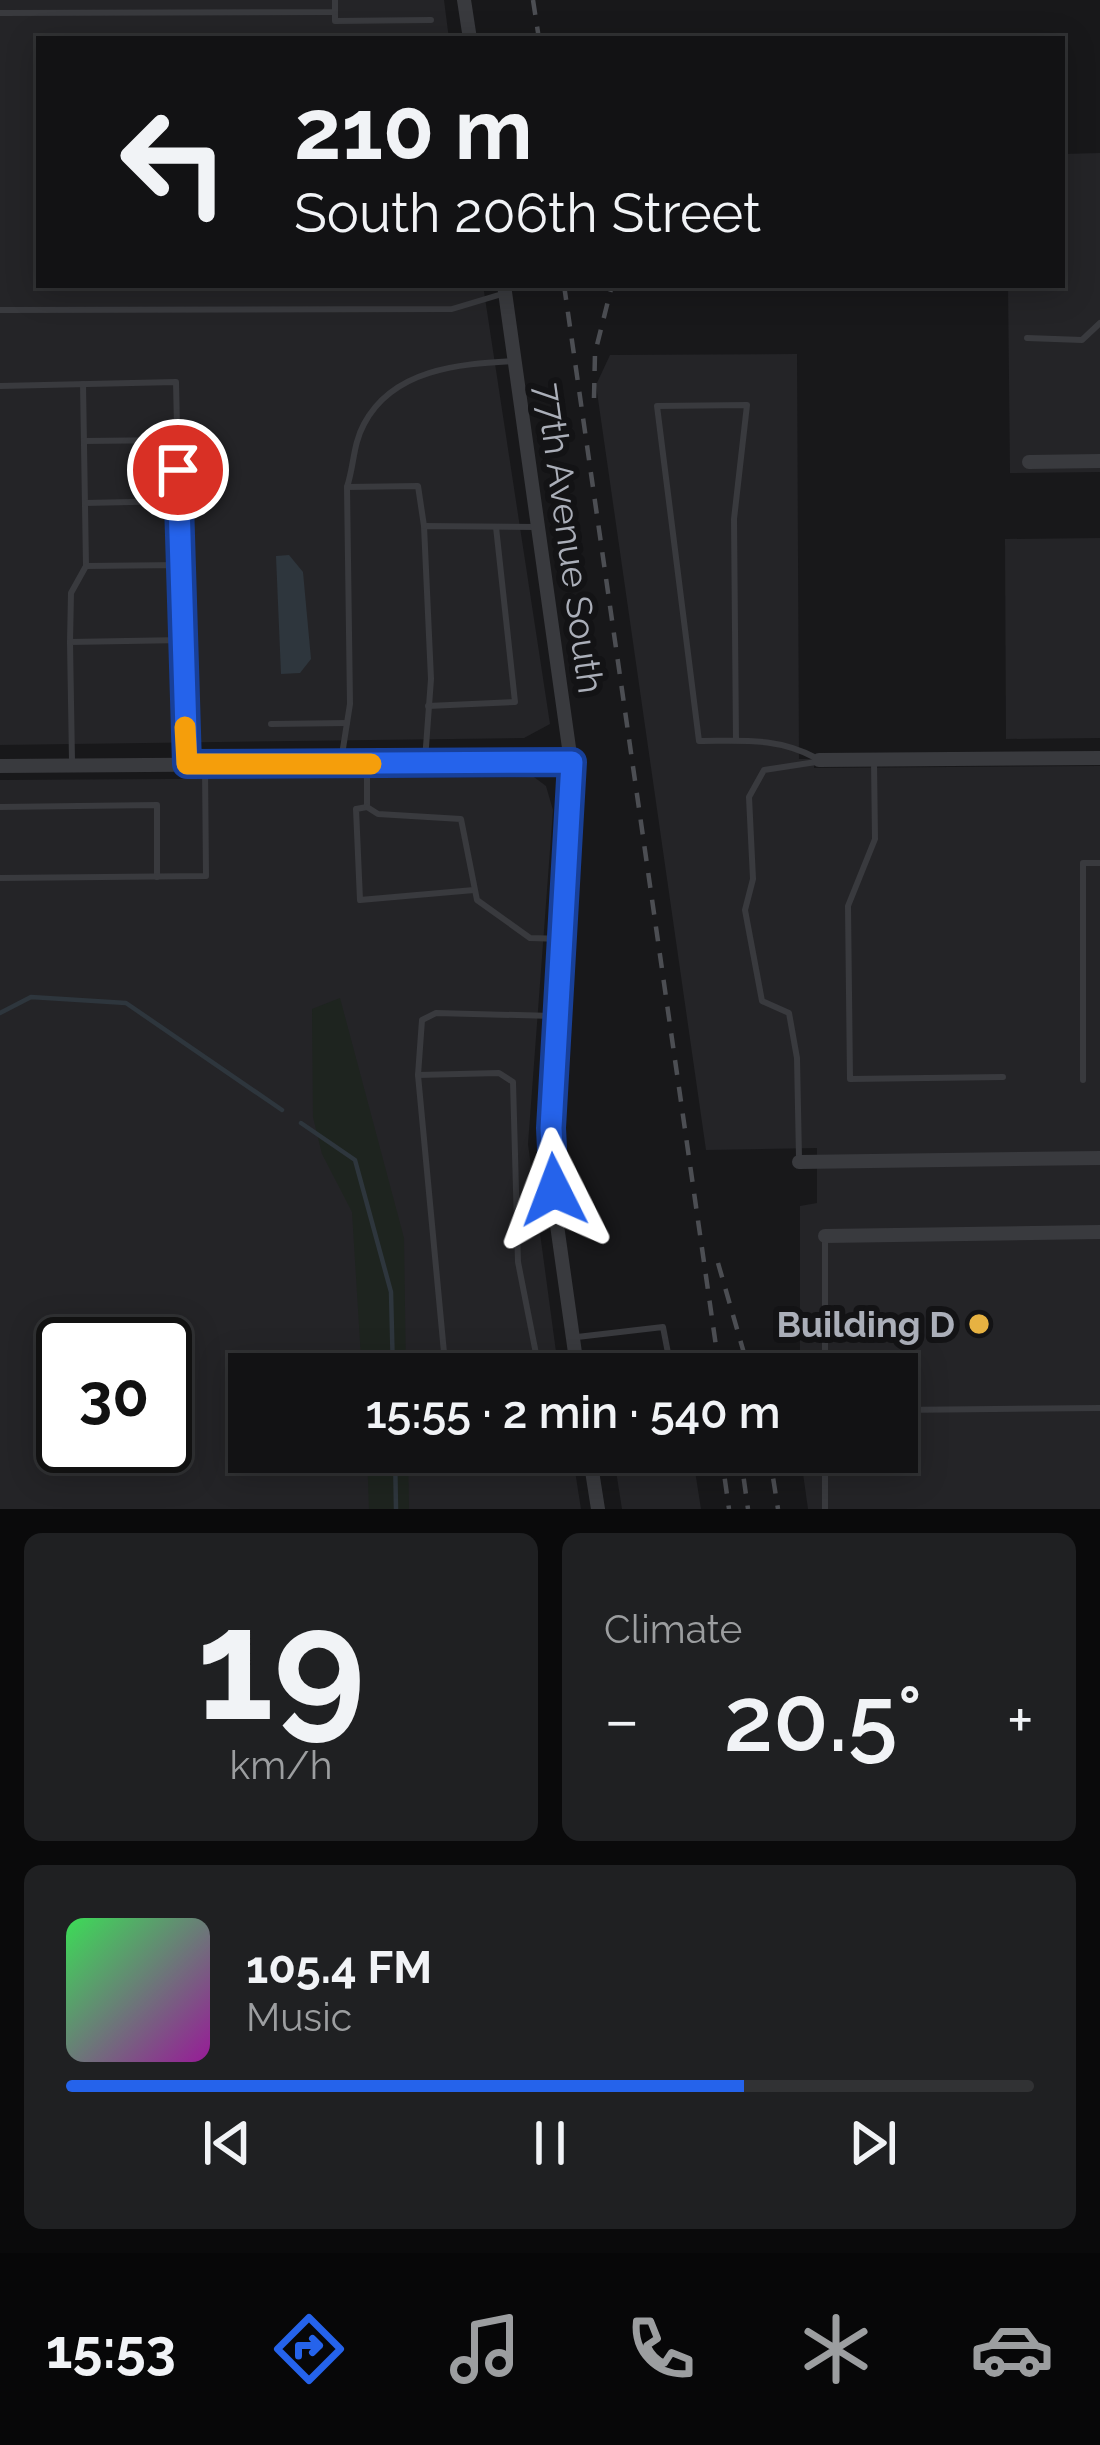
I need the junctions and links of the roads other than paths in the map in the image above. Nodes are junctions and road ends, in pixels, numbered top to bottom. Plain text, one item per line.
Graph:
1 (335, 0) edge
2 (464, 0) edge
3 (335, 12) junction
4 (0, 13) edge
5 (431, 20) dead end
6 (470, 36) edge
7 (505, 289) edge
8 (0, 310) edge
9 (1100, 323) edge
10 (1027, 338) dead end
11 (515, 361) junction
12 (83, 384) junction
13 (0, 386) edge
14 (177, 440) junction
15 (84, 441) junction
16 (1100, 461) edge
17 (1029, 462) dead end
18 (347, 487) junction
19 (178, 501) junction
20 (85, 503) junction
21 (424, 526) junction
22 (496, 527) junction
23 (538, 527) junction
24 (86, 566) junction
25 (180, 566) junction
26 (183, 640) junction
27 (70, 642) junction
28 (428, 706) junction
29 (347, 723) junction
30 (271, 724) dead end
31 (736, 741) junction
32 (1100, 758) edge
33 (819, 760) junction
34 (874, 760) junction
35 (572, 762) junction
36 (424, 763) junction
37 (187, 764) junction
38 (205, 764) junction
39 (341, 764) junction
40 (368, 764) junction
41 (73, 765) junction
42 (0, 766) edge
43 (0, 806) edge
44 (367, 807) junction
45 (1100, 863) edge
46 (157, 877) junction
47 (0, 878) edge
48 (474, 890) junction
49 (563, 940) junction
50 (558, 1016) junction
51 (418, 1075) junction
52 (1004, 1077) dead end
53 (1083, 1080) dead end
54 (1100, 1158) edge
55 (800, 1162) joint
56 (1100, 1232) edge
57 (825, 1236) joint
58 (573, 1338) junction
59 (444, 1353) edge
60 (536, 1353) edge
61 (575, 1353) edge
62 (668, 1353) edge
63 (825, 1353) edge
64 (1100, 1408) edge
65 (918, 1410) edge
66 (593, 1473) edge
67 (825, 1473) edge
68 (598, 1509) edge
69 (825, 1509) edge

1 - 3 lane
2 - 6 street
3 - 4 lane
3 - 5 lane
7 - 8 lane
7 - 11 street, 77th Avenue South
9 - 10 lane
11 - 18 lane
11 - 23 street, 77th Avenue South
12 - 13 lane
12 - 14 lane
12 - 15 lane
14 - 15 lane
14 - 19 lane
15 - 20 lane
16 - 17 street
18 - 21 lane
18 - 29 lane
19 - 20 lane
19 - 25 lane
20 - 24 lane
21 - 22 lane
21 - 28 lane
22 - 23 lane
22 - 28 lane
23 - 35 street, 77th Avenue South
24 - 25 lane
24 - 27 lane
25 - 26 lane
26 - 27 lane
26 - 37 lane
27 - 41 lane
28 - 36 lane
29 - 30 lane
29 - 39 lane
31 - 31 lane
31 - 33 lane
32 - 34 street
33 - 34 street
33 - 55 lane
34 - 52 lane
35 - 36 street
35 - 49 street, 77th Avenue South
36 - 40 street
37 - 38 street
37 - 41 street
38 - 39 street
38 - 46 lane
39 - 40 street
40 - 44 lane
41 - 42 street
43 - 46 lane
44 - 48 lane
44 - 48 lane
45 - 53 lane
46 - 47 lane
48 - 49 lane
49 - 50 street, 77th Avenue South
50 - 51 lane
50 - 58 street, 77th Avenue South
51 - 59 lane
51 - 60 lane
54 - 55 street
56 - 57 street
57 - 63 lane
58 - 61 street, 77th Avenue South
58 - 62 lane
64 - 65 lane
66 - 68 street
67 - 69 lane

